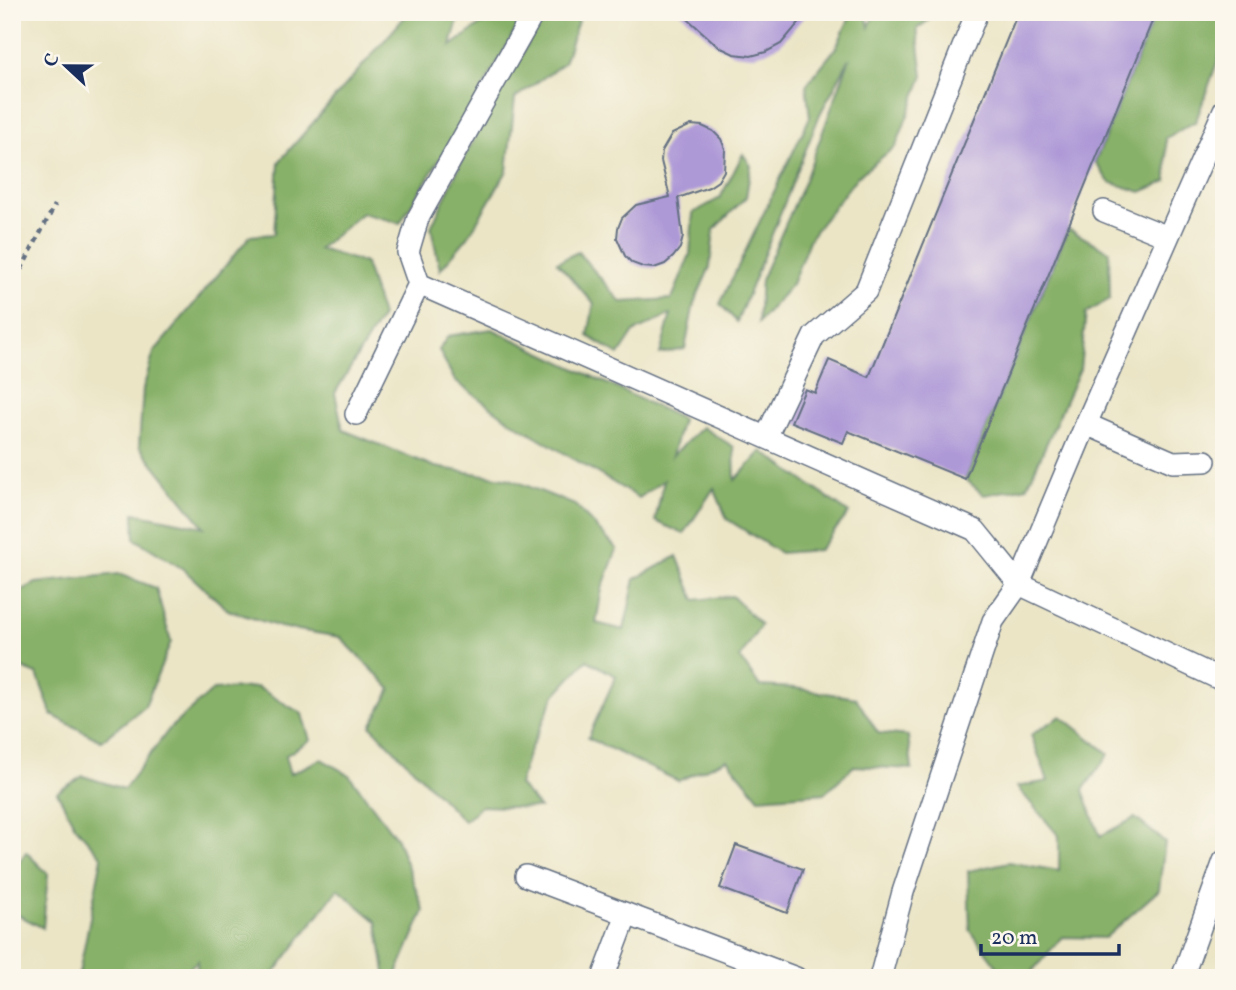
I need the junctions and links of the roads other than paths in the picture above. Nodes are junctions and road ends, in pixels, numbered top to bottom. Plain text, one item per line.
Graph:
1 (534, 12) edge
2 (977, 12) edge
3 (1224, 110) edge
4 (1104, 211) dead end
5 (1168, 237) junction
6 (419, 284) junction
7 (356, 414) dead end
8 (1086, 424) junction
9 (766, 437) junction
10 (1205, 461) dead end
11 (1019, 584) junction
12 (1224, 681) edge
13 (1224, 860) edge
14 (526, 876) dead end
15 (627, 914) junction
16 (603, 978) edge
17 (796, 978) edge
18 (880, 978) edge
19 (1182, 978) edge

1 - 6 lane
2 - 9 lane
3 - 5 lane
4 - 5 lane
5 - 8 lane
6 - 7 lane
6 - 9 lane
8 - 10 lane
8 - 11 lane
9 - 11 lane
11 - 12 lane
11 - 18 lane
13 - 19 lane
14 - 15 lane
15 - 16 lane
15 - 17 lane

